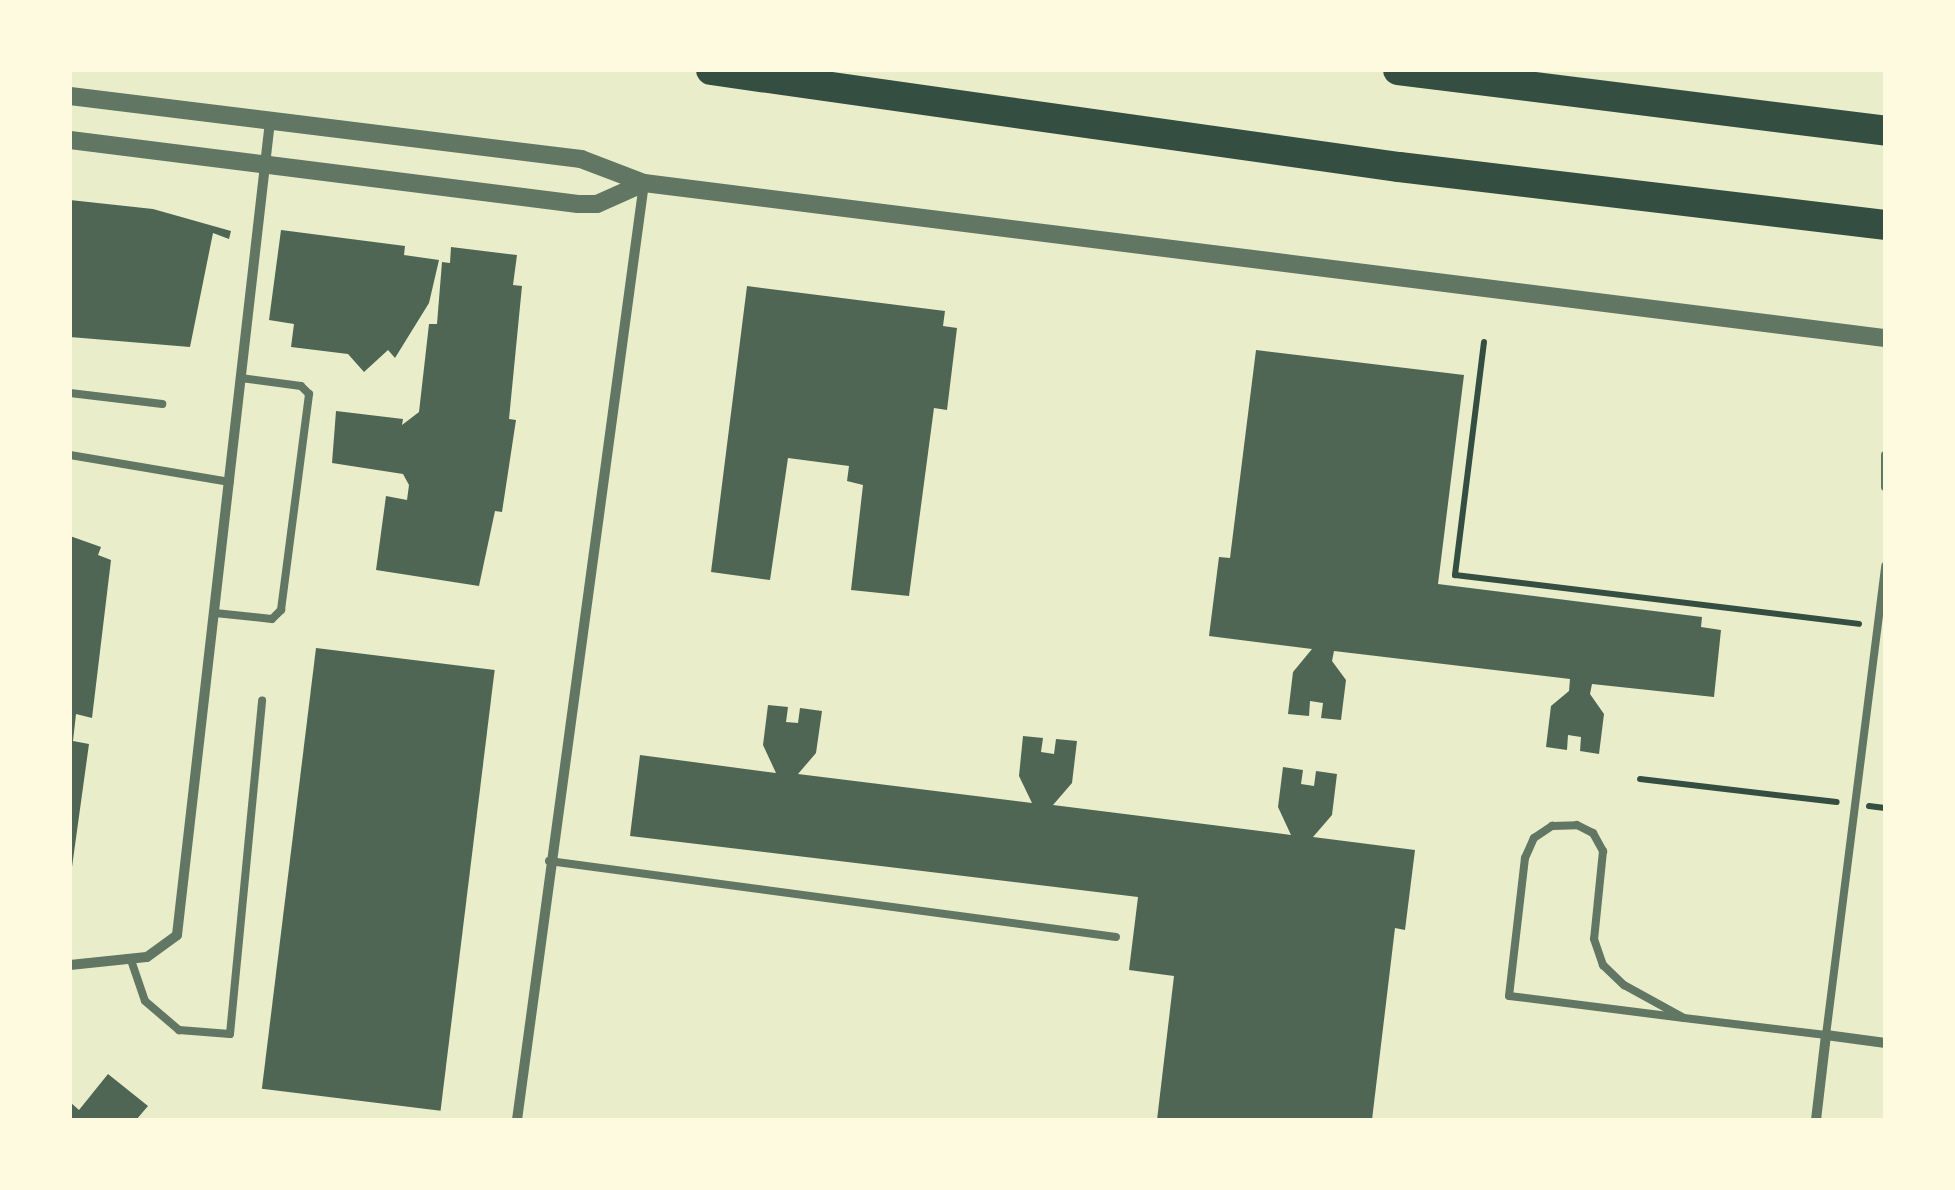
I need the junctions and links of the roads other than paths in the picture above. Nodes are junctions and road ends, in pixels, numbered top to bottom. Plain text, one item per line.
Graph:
1 (711, 70) edge
2 (1398, 70) edge
3 (70, 96) edge
4 (270, 121) junction
5 (1885, 131) edge
6 (70, 140) edge
7 (266, 165) junction
8 (644, 184) junction
9 (1885, 225) edge
10 (1885, 338) edge
11 (242, 378) junction
12 (70, 393) edge
13 (162, 404) dead end
14 (70, 455) edge
15 (1885, 455) edge
16 (230, 482) junction
17 (1884, 483) edge
18 (1885, 566) edge
19 (215, 613) junction
20 (262, 701) dead end
21 (549, 861) junction
22 (1116, 937) dead end
23 (131, 960) junction
24 (70, 966) edge
25 (1684, 1018) junction
26 (1826, 1035) junction
27 (1885, 1043) edge
28 (518, 1120) edge
29 (1816, 1120) edge

1 - 9 highway
2 - 5 highway
3 - 4 street
4 - 7 street
4 - 8 street
6 - 7 street
7 - 8 street
7 - 11 street
8 - 10 street
8 - 21 street
11 - 16 street
11 - 19 lane
12 - 13 lane
14 - 16 lane
15 - 17 lane
16 - 19 street
18 - 26 lane
19 - 23 street
20 - 23 lane
21 - 22 lane
21 - 28 street
23 - 24 street
25 - 25 lane
25 - 26 lane
26 - 27 street
26 - 29 street

